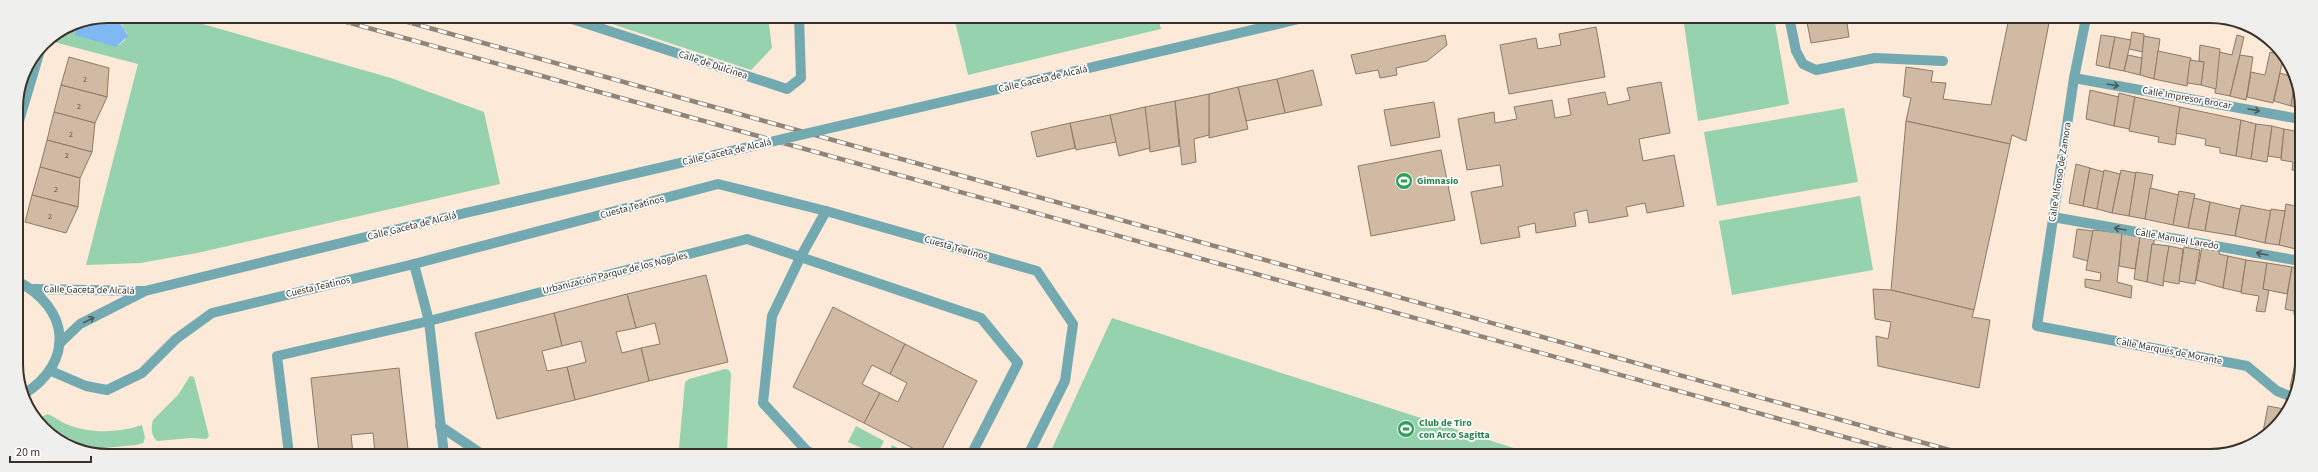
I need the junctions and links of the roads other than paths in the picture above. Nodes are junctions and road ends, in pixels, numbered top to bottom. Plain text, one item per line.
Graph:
1 (584, 23) edge
2 (799, 23) edge
3 (1286, 23) edge
4 (1790, 23) edge
5 (2085, 23) edge
6 (1943, 61) dead end
7 (36, 62) edge
8 (2074, 78) junction
9 (23, 107) edge
10 (2295, 118) edge
11 (826, 211) junction
12 (2053, 217) junction
13 (800, 258) junction
14 (2295, 260) edge
15 (414, 264) junction
16 (23, 284) edge
17 (34, 289) junction
18 (145, 291) junction
19 (429, 321) junction
20 (2037, 326) joint
21 (59, 344) junction
22 (51, 370) junction
23 (28, 391) edge
24 (2289, 395) edge
25 (440, 426) junction
26 (288, 449) edge
27 (443, 449) edge
28 (474, 449) edge
29 (805, 449) edge
30 (974, 449) edge
31 (1031, 449) edge

1 - 2 street, Calle de Dulcinea
3 - 18 street, Calle Gaceta de Alcalá, bridge
4 - 6 street
5 - 8 street, Calle Alfonso de Zamora
7 - 9 street
8 -> 10 street, Calle Impresor Brocar
8 - 12 street, Calle Alfonso de Zamora
11 - 13 street
11 - 15 street, Cuesta Teatinos
11 - 31 street, Cuesta Teatinos
14 -> 12 street, Calle Manuel Laredo
12 - 20 street, Calle Alfonso de Zamora
13 - 19 street, Urbanización Parque de los Nogales
13 - 29 street
13 - 30 street, Urbanización Parque de los Nogales
15 - 19 street
15 - 22 street, Cuesta Teatinos
16 - 17 street
17 - 18 street, Calle Gaceta de Alcalá
17 - 21 street
21 -> 18 street, Calle Gaceta de Alcalá
19 - 25 street
19 - 26 street, Urbanización Parque de los Nogales
20 - 24 street, Calle Marqués de Morante
21 - 22 street
22 - 23 street
25 - 27 street
25 - 28 street

